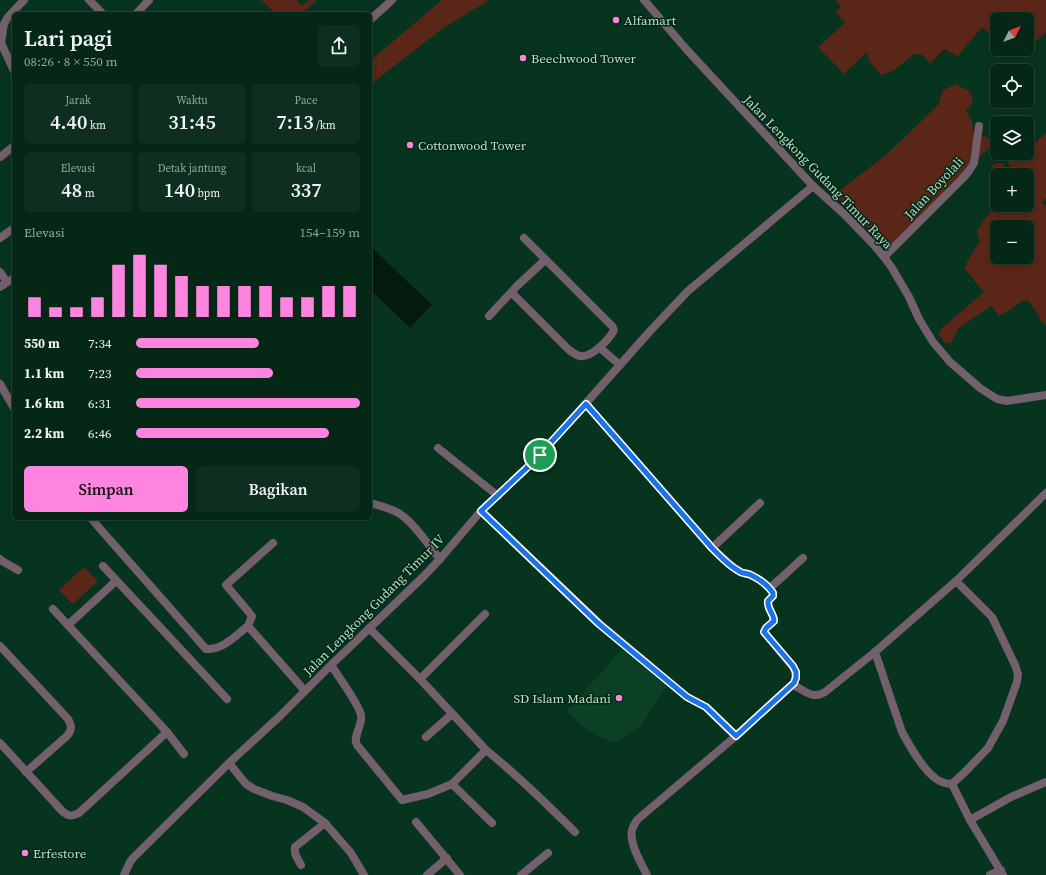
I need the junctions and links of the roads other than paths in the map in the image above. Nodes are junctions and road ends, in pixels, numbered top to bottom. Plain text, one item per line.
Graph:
1 (24, 0) edge
2 (89, 0) edge
3 (149, 0) edge
4 (392, 0) edge
5 (644, 0) edge
6 (13, 12) edge
7 (101, 12) edge
8 (138, 12) edge
9 (12, 13) edge
10 (372, 18) edge
11 (12, 67) edge
12 (979, 126) dead end
13 (12, 148) edge
14 (0, 157) edge
15 (813, 186) junction
16 (12, 229) edge
17 (0, 238) edge
18 (524, 238) dead end
19 (884, 257) junction
20 (545, 260) junction
21 (0, 272) edge
22 (7, 282) edge
23 (512, 293) junction
24 (489, 316) dead end
25 (600, 348) junction
26 (620, 365) junction
27 (0, 385) edge
28 (1046, 396) edge
29 (586, 404) junction
30 (12, 405) edge
31 (438, 448) dead end
32 (1046, 493) edge
33 (498, 496) junction
34 (760, 503) dead end
35 (372, 504) edge
36 (481, 511) junction
37 (93, 520) edge
38 (273, 544) dead end
39 (712, 548) junction
40 (803, 558) dead end
41 (0, 559) edge
42 (440, 559) junction
43 (103, 566) dead end
44 (18, 570) dead end
45 (116, 581) junction
46 (956, 581) junction
47 (770, 588) junction
48 (53, 609) dead end
49 (485, 614) dead end
50 (68, 624) junction
51 (248, 626) junction
52 (369, 628) junction
53 (0, 646) edge
54 (875, 652) junction
55 (330, 665) junction
56 (420, 680) junction
57 (793, 684) junction
58 (305, 691) junction
59 (227, 699) dead end
60 (452, 714) junction
61 (167, 732) junction
62 (736, 736) junction
63 (426, 737) dead end
64 (0, 743) edge
65 (486, 750) junction
66 (184, 754) dead end
67 (229, 763) junction
68 (26, 772) junction
69 (1046, 782) edge
70 (452, 784) junction
71 (952, 784) junction
72 (970, 820) junction
73 (416, 822) dead end
74 (325, 823) junction
75 (492, 823) dead end
76 (575, 832) dead end
77 (548, 853) dead end
78 (447, 858) junction
79 (301, 865) dead end
80 (1002, 873) edge
81 (124, 875) edge
82 (364, 875) edge
83 (427, 875) edge
84 (460, 875) edge
85 (521, 875) edge
86 (647, 875) edge
87 (990, 875) edge

1 - 6 street
2 - 7 street
3 - 8 street
4 - 10 street
5 - 15 street, Jalan Lengkong Gudang Timur Raya
9 - 11 street
12 - 19 street, Jalan Boyolali
13 - 14 street
15 - 19 street, Jalan Lengkong Gudang Timur Raya
15 - 26 street, Jalan Lengkong Gudang Timur IV
16 - 17 street
18 - 20 street
19 - 28 street, Jalan Lengkong Gudang Timur Raya
20 - 23 street
20 - 25 street
21 - 22 street
23 - 24 street
23 - 25 street
25 - 26 street
26 - 29 street, Jalan Lengkong Gudang Timur IV
27 - 30 street
29 - 33 street, Jalan Lengkong Gudang Timur IV
29 - 39 street
31 - 33 street
32 - 46 street
33 - 36 street, Jalan Lengkong Gudang Timur IV
34 - 39 street
35 - 42 street
36 - 42 street, Jalan Lengkong Gudang Timur IV
36 - 62 street
37 - 51 street
38 - 51 street
39 - 47 street
40 - 47 street
41 - 44 street
42 - 52 street, Jalan Lengkong Gudang Timur IV
43 - 45 street
45 - 50 street
45 - 59 street
46 - 54 street
46 - 71 street
47 - 57 street
48 - 50 street
49 - 56 street
50 - 61 street
51 - 58 street
52 - 55 street, Jalan Lengkong Gudang Timur IV
52 - 56 street
53 - 68 street
54 - 57 street
54 - 71 street
55 - 58 street, Jalan Lengkong Gudang Timur IV
55 - 70 street
56 - 60 street
57 - 62 street
58 - 67 street, Jalan Lengkong Gudang Timur IV
60 - 63 street
60 - 65 street
61 - 66 street
61 - 68 street
62 - 86 street
64 - 68 street
65 - 70 street
65 - 76 street
67 - 74 street
67 - 81 street, Jalan Lengkong Gudang Timur IV
69 - 72 street
70 - 75 street
71 - 72 street
72 - 80 street
73 - 78 street
74 - 79 street
74 - 82 street
77 - 85 street
78 - 83 street
78 - 84 street
80 - 87 street

